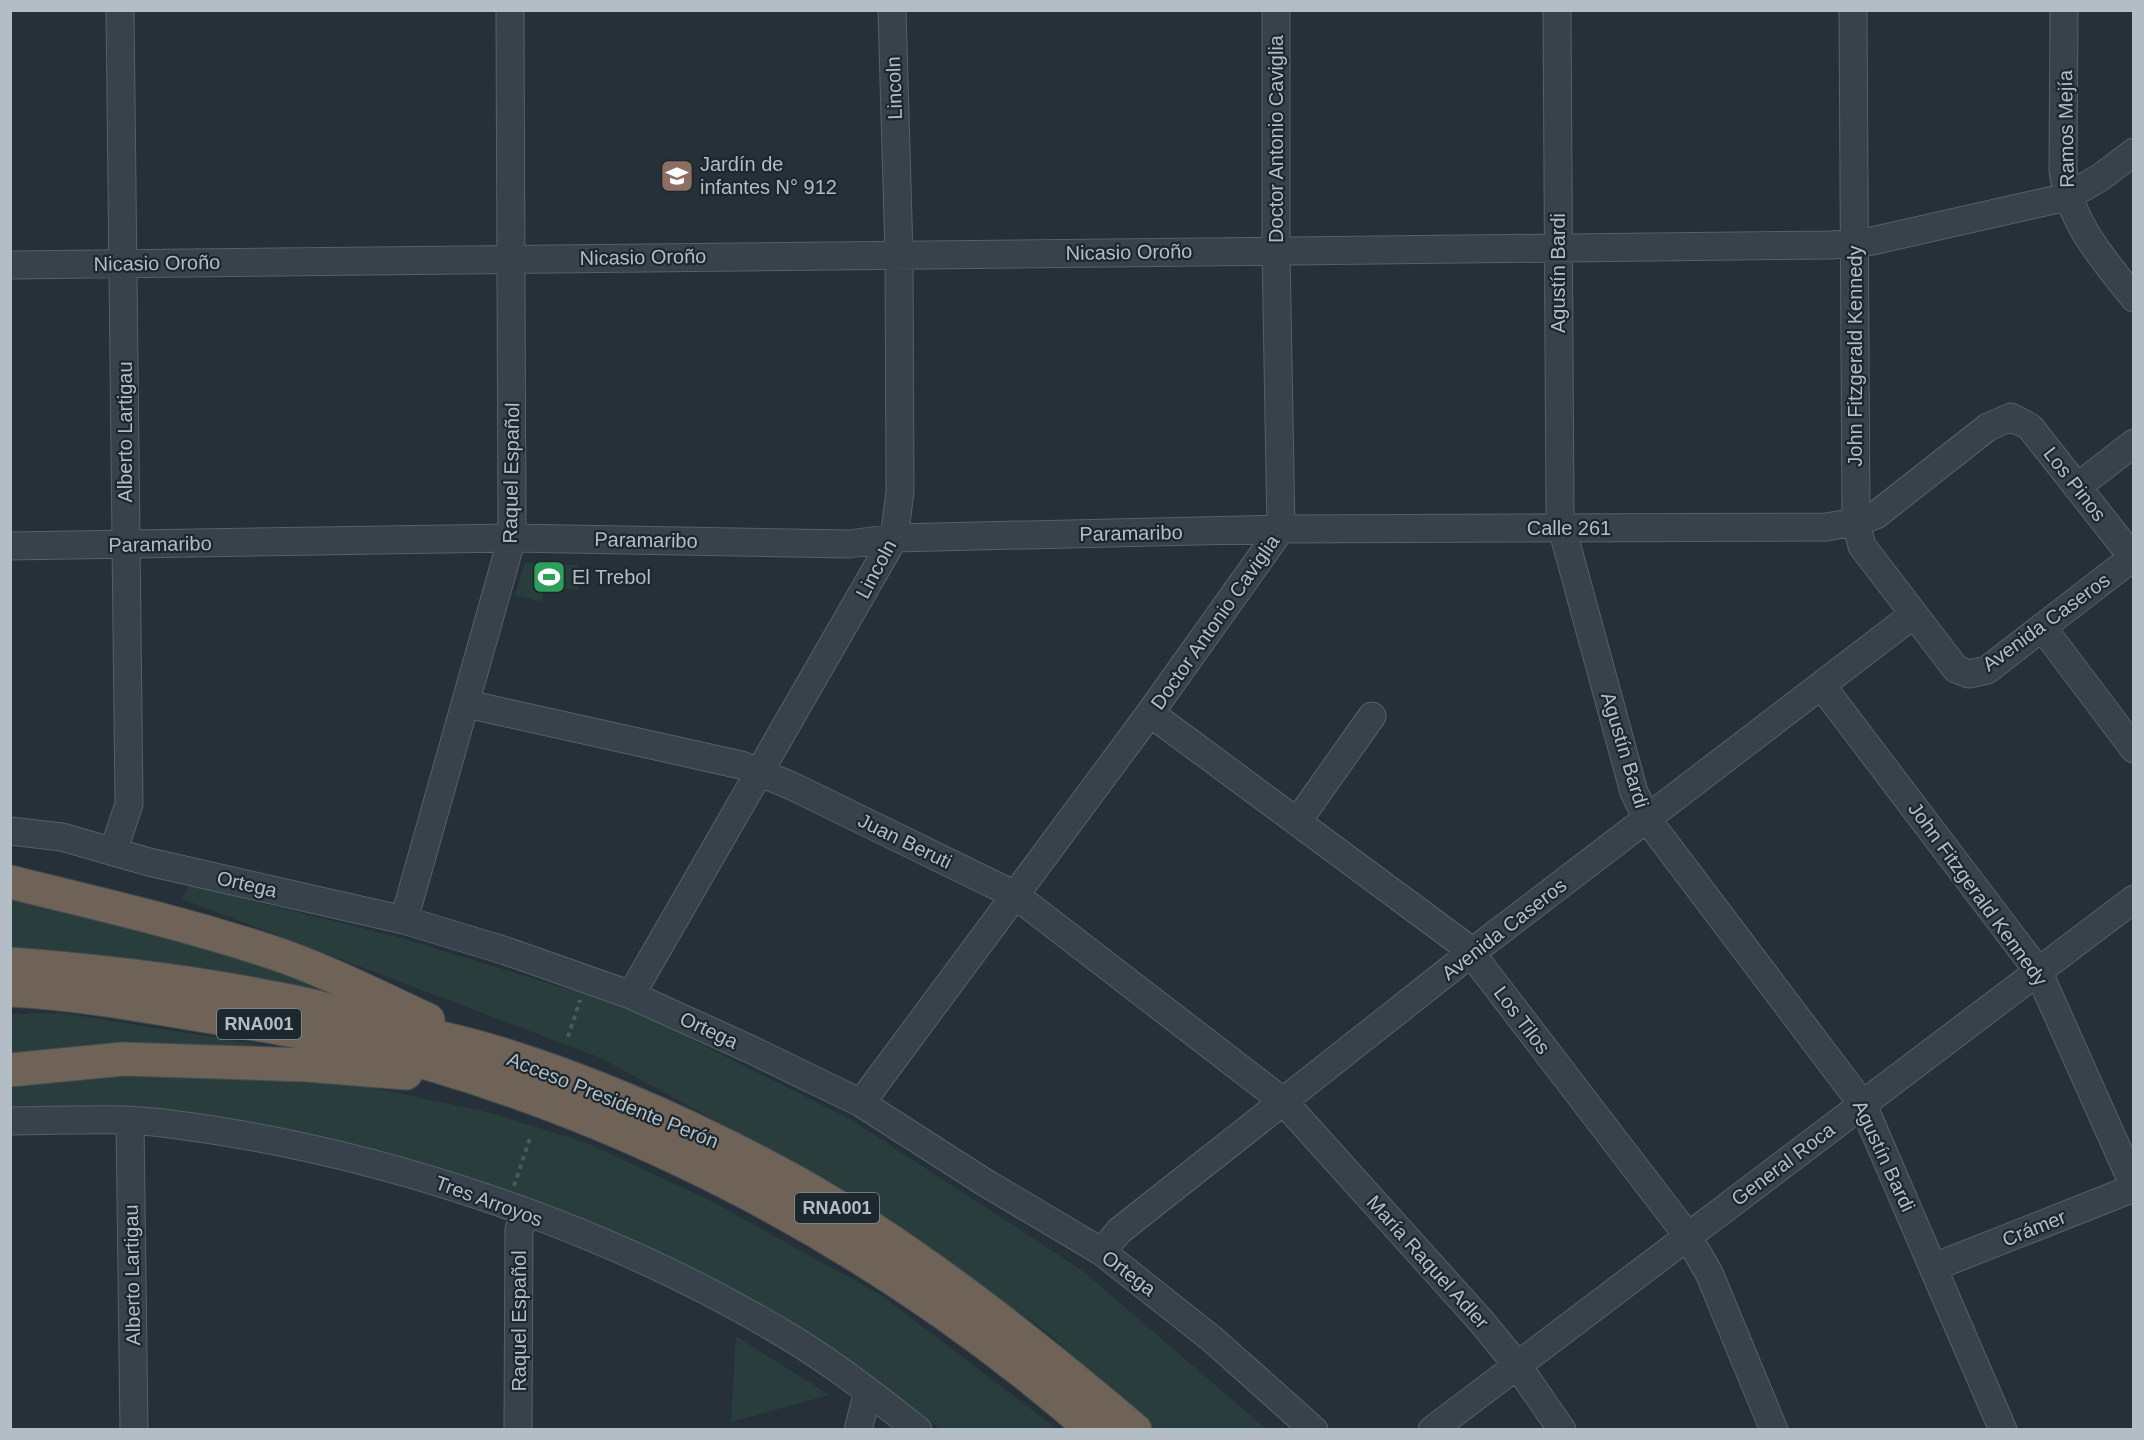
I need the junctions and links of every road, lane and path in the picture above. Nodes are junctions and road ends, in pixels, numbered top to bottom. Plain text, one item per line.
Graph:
1 (120, 10) edge
2 (510, 10) edge
3 (892, 10) edge
4 (1276, 10) edge
5 (1557, 10) edge
6 (1853, 10) edge
7 (2064, 10) edge
8 (2133, 152) edge
9 (2067, 197) junction
10 (1854, 243) junction
11 (1557, 250) junction
12 (1276, 251) junction
13 (899, 255) junction
14 (512, 259) junction
15 (124, 264) junction
16 (10, 265) edge
17 (2133, 298) edge
18 (2133, 443) edge
19 (2077, 486) junction
20 (1856, 522) junction
21 (1562, 528) junction
22 (1281, 529) junction
23 (512, 538) junction
24 (894, 538) junction
25 (126, 545) junction
26 (10, 546) edge
27 (2133, 558) edge
28 (1912, 615) junction
29 (2042, 627) junction
30 (1956, 669) joint
31 (1821, 686) junction
32 (467, 704) junction
33 (1150, 713) junction
34 (1372, 716) dead end
35 (2133, 749) edge
36 (761, 773) junction
37 (1647, 819) junction
38 (1297, 822) junction
39 (10, 831) edge
40 (113, 852) junction
41 (10, 882) edge
42 (1015, 895) junction
43 (2133, 899) edge
44 (404, 920) junction
45 (1471, 953) junction
46 (10, 964) edge
47 (2038, 971) junction
48 (588, 979) junction
49 (10, 990) edge
50 (631, 995) junction
51 (568, 1037) dead end
52 (500, 1053) junction
53 (10, 1070) edge
54 (503, 1087) junction
55 (861, 1102) junction
56 (1284, 1102) junction
57 (1863, 1105) junction
58 (10, 1121) edge
59 (130, 1121) junction
60 (531, 1135) dead end
61 (2133, 1187) edge
62 (516, 1210) junction
63 (1687, 1235) junction
64 (1102, 1252) junction
65 (1934, 1267) junction
66 (1517, 1365) junction
67 (868, 1391) junction
68 (134, 1430) edge
69 (518, 1430) edge
70 (858, 1430) edge
71 (918, 1430) edge
72 (1093, 1430) edge
73 (1135, 1430) edge
74 (1314, 1430) edge
75 (1432, 1430) edge
76 (1562, 1430) edge
77 (1774, 1430) edge
78 (2003, 1430) edge

1 - 15 street, Alberto Lartigau
2 - 14 street, Raquel Español
3 - 13 street, Lincoln
4 - 12 street, Doctor Antonio Caviglia
5 - 11 street, Agustín Bardi
6 - 10 street, John Fitzgerald Kennedy
7 - 9 street, Ramos Mejía
8 - 9 street, Nicasio Oroño
9 - 10 street, Nicasio Oroño
9 - 17 street, Ramos Mejía
10 - 11 street, Nicasio Oroño
10 - 20 street, John Fitzgerald Kennedy
11 - 12 street, Nicasio Oroño
11 - 21 street, Agustín Bardi
12 - 13 street, Nicasio Oroño
12 - 22 street, Doctor Antonio Caviglia
13 - 14 street, Nicasio Oroño
13 - 24 street, Lincoln
14 - 15 street, Nicasio Oroño
14 - 23 street, Raquel Español
15 - 16 street, Nicasio Oroño
15 - 25 street, Alberto Lartigau
18 - 19 street
19 - 20 street, Los Pinos
19 - 27 street, Los Pinos
20 - 21 street, Calle 261
20 - 28 street, John Fitzgerald Kennedy
21 - 22 street, Calle 261
21 - 37 street, Agustín Bardi
22 - 24 street, Paramaribo
22 - 33 street, Doctor Antonio Caviglia
23 - 24 street, Paramaribo
23 - 25 street, Paramaribo
23 - 32 street, Raquel Español
24 - 36 street, Lincoln
25 - 26 street, Paramaribo
25 - 40 street, Alberto Lartigau
27 - 29 street, Avenida Caseros
28 - 30 street, John Fitzgerald Kennedy
28 - 31 street, Avenida Caseros
29 - 30 street, Avenida Caseros
29 - 35 street
31 - 37 street, Avenida Caseros
31 - 47 street, John Fitzgerald Kennedy
32 - 36 street, Juan Beruti
32 - 44 street, Raquel Español
33 - 38 street, Los Tilos
33 - 42 street, Doctor Antonio Caviglia
34 - 38 street
36 - 42 street, Juan Beruti
36 - 50 street, Lincoln
37 - 45 street, Avenida Caseros
37 - 57 street, Agustín Bardi
38 - 45 street, Los Tilos
39 - 40 street, Ortega
40 - 44 street, Ortega
41 - 52 highway
42 - 55 street, Doctor Antonio Caviglia
42 - 56 street, Juan Beruti
43 - 47 street, General Roca
44 - 48 street, Ortega
45 - 56 street, Avenida Caseros
45 - 63 street, Los Tilos
46 - 52 highway, Acceso Presidente Perón / RNA001
47 - 57 street, General Roca
47 - 61 street, John Fitzgerald Kennedy
48 - 50 street, Ortega
48 - 51 path
49 - 54 highway, Acceso Presidente Perón / RNA001
50 - 55 street, Ortega
52 - 73 highway, Acceso Presidente Perón / RNA001
53 - 54 highway
54 - 72 highway, Acceso Presidente Perón / RNA001
55 - 64 street, Ortega
56 - 64 street, Avenida Caseros
56 - 66 street, María Raquel Adler
57 - 63 street, General Roca
57 - 65 street, Agustín Bardi
58 - 59 street, Tres Arroyos
59 - 62 street, Tres Arroyos
59 - 68 street, Alberto Lartigau
60 - 62 path
61 - 65 street, Crámer
62 - 67 street, Tres Arroyos
62 - 69 street, Raquel Español
63 - 66 street, General Roca
63 - 77 street, Los Tilos
64 - 74 street, Ortega
65 - 78 street, Agustín Bardi
66 - 75 street, General Roca
66 - 76 street, María Raquel Adler
67 - 70 street
67 - 71 street, Tres Arroyos

